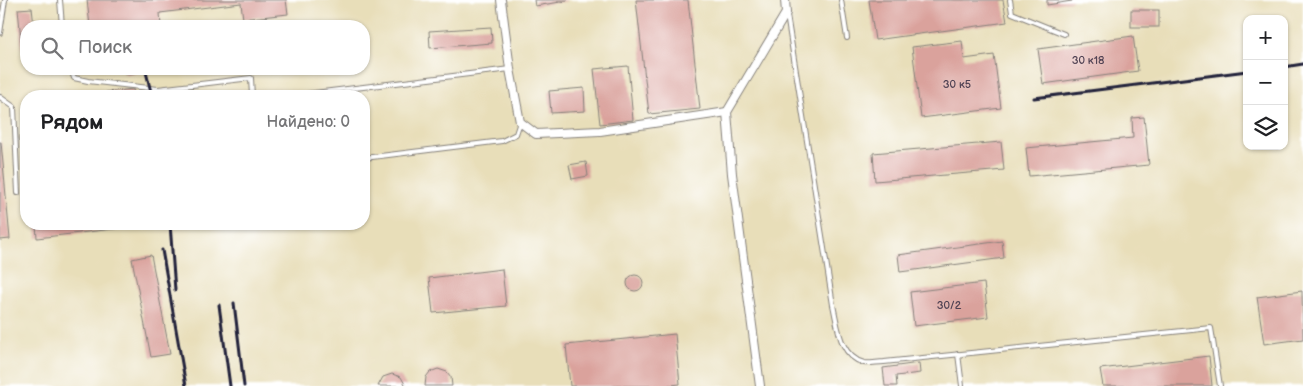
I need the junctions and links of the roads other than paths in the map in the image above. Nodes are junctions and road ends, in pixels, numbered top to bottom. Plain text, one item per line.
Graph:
1 (5, 0) edge
2 (60, 0) edge
3 (501, 0) edge
4 (785, 0) edge
5 (841, 0) edge
6 (1010, 0) edge
7 (786, 13) junction
8 (62, 20) edge
9 (0, 34) edge
10 (1064, 34) dead end
11 (846, 38) dead end
12 (510, 69) junction
13 (73, 75) edge
14 (158, 89) joint
15 (252, 90) edge
16 (339, 90) edge
17 (0, 97) edge
18 (727, 112) junction
19 (520, 122) junction
20 (370, 157) edge
21 (18, 193) dead end
22 (958, 354) junction
23 (760, 386) edge
24 (962, 386) edge
25 (1220, 386) edge

1 - 9 lane
2 - 8 lane
3 - 12 street
4 - 7 street
5 - 11 lane
6 - 10 lane
7 - 18 street
7 - 22 lane
12 - 16 lane
12 - 19 street
13 - 14 lane
14 - 15 lane
17 - 21 lane
18 - 19 street
18 - 23 street
19 - 20 lane
22 - 24 lane
22 - 25 lane

